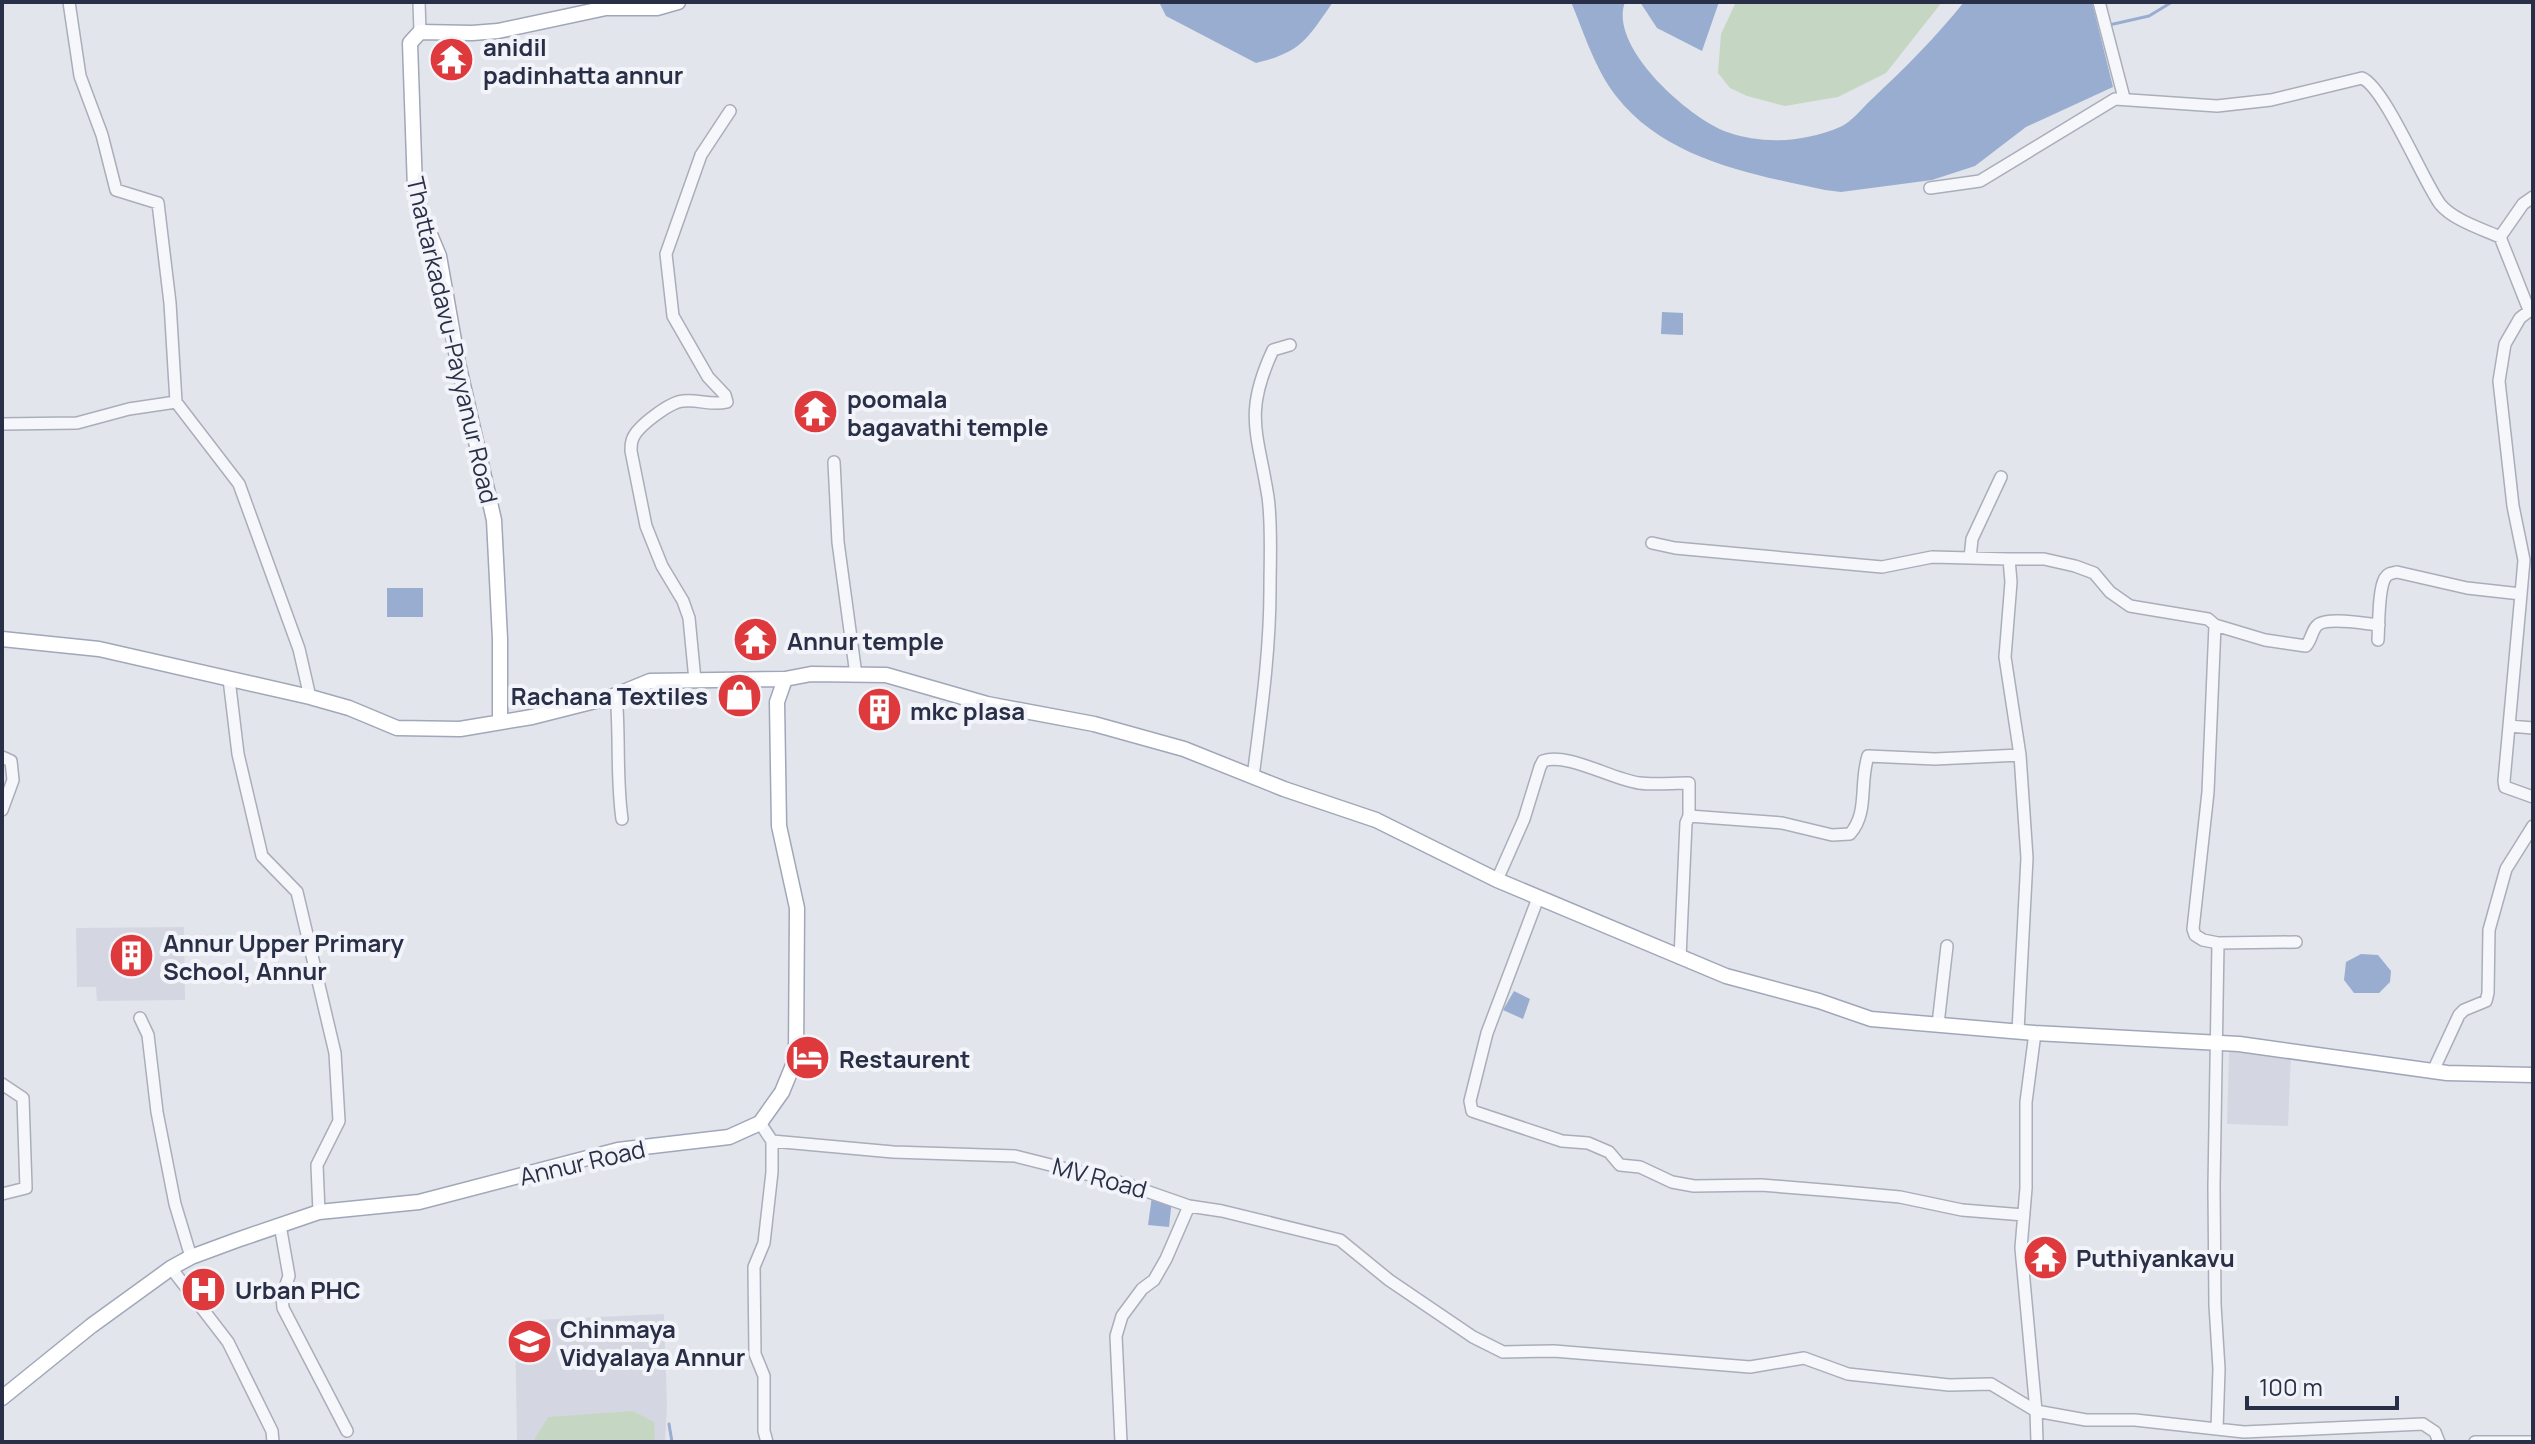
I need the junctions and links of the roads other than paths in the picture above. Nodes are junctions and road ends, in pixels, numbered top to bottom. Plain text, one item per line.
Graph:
1 (69, 2) edge
2 (419, 2) edge
3 (678, 2) edge
4 (2099, 2) edge
5 (420, 32) junction
6 (2124, 98) junction
7 (730, 111) dead end
8 (1930, 188) dead end
9 (2533, 197) edge
10 (2500, 237) junction
11 (2531, 309) edge
12 (1290, 345) dead end
13 (176, 402) junction
14 (2, 424) edge
15 (834, 462) dead end
16 (2001, 477) dead end
17 (1652, 543) dead end
18 (1970, 558) junction
19 (2009, 559) junction
20 (2521, 594) junction
21 (2215, 625) junction
22 (2379, 625) junction
23 (2, 639) edge
24 (2378, 640) dead end
25 (856, 675) junction
26 (229, 679) junction
27 (785, 679) junction
28 (695, 680) junction
29 (616, 694) junction
30 (310, 697) junction
31 (500, 721) junction
32 (2509, 726) junction
33 (2533, 728) edge
34 (2020, 755) junction
35 (2, 757) edge
36 (1253, 777) junction
37 (2533, 797) edge
38 (2, 810) edge
39 (1689, 816) junction
40 (622, 819) dead end
41 (2533, 826) edge
42 (1497, 880) junction
43 (1538, 898) junction
44 (2296, 942) dead end
45 (2218, 943) junction
46 (1947, 946) dead end
47 (1680, 958) junction
48 (140, 1018) dead end
49 (1938, 1024) junction
50 (2018, 1031) junction
51 (2035, 1033) junction
52 (2215, 1042) junction
53 (2433, 1071) junction
54 (2533, 1075) edge
55 (2, 1084) edge
56 (760, 1123) junction
57 (772, 1141) junction
58 (2, 1194) edge
59 (1189, 1206) junction
60 (319, 1212) junction
61 (2024, 1215) junction
62 (280, 1225) junction
63 (191, 1257) junction
64 (171, 1268) junction
65 (2, 1398) edge
66 (2036, 1411) junction
67 (2217, 1429) junction
68 (347, 1431) dead end
69 (273, 1442) edge
70 (767, 1442) edge
71 (1121, 1442) edge
72 (2037, 1442) edge
73 (2439, 1442) edge
74 (2475, 1442) edge
75 (2532, 1442) edge

1 - 13 street
2 - 5 street
3 - 5 main road
4 - 6 street
5 - 31 main road, Thattarkadavu-Payyanur Road
6 - 8 street
6 - 10 street
7 - 28 street
9 - 10 street
10 - 11 street
11 - 20 street
12 - 36 street
13 - 14 street
13 - 30 street
15 - 25 street
16 - 18 street
17 - 18 street
18 - 19 street
19 - 21 street
19 - 34 street
20 - 22 street
20 - 32 street
21 - 22 street
21 - 45 street
22 - 24 street
23 - 26 main road
25 - 27 main road
25 - 36 main road
26 - 30 main road
26 - 60 street
27 - 28 main road
27 - 56 main road
28 - 29 main road
29 - 31 main road
29 - 40 street
30 - 31 main road
32 - 33 street
32 - 37 street
34 - 39 street
34 - 50 street
35 - 38 street
36 - 42 main road
39 - 42 street
39 - 47 street
41 - 53 street
42 - 43 main road
43 - 47 main road
43 - 61 street
44 - 45 street
45 - 52 street
46 - 49 street
47 - 49 main road
48 - 63 street
49 - 50 main road
50 - 51 main road
51 - 52 main road
51 - 61 street
52 - 53 main road
52 - 67 street
53 - 54 main road
55 - 58 street
56 - 57 street
56 - 60 main road, Annur Road
57 - 59 street, MV Road
57 - 70 street
59 - 66 street, MV Road
59 - 71 street
60 - 62 main road, Annur Road
61 - 66 street
62 - 63 main road, Annur Road
62 - 68 street
63 - 64 main road, Annur Road
64 - 65 main road, Annur Road
64 - 69 street
66 - 67 street
66 - 72 street
67 - 73 street
74 - 75 street

